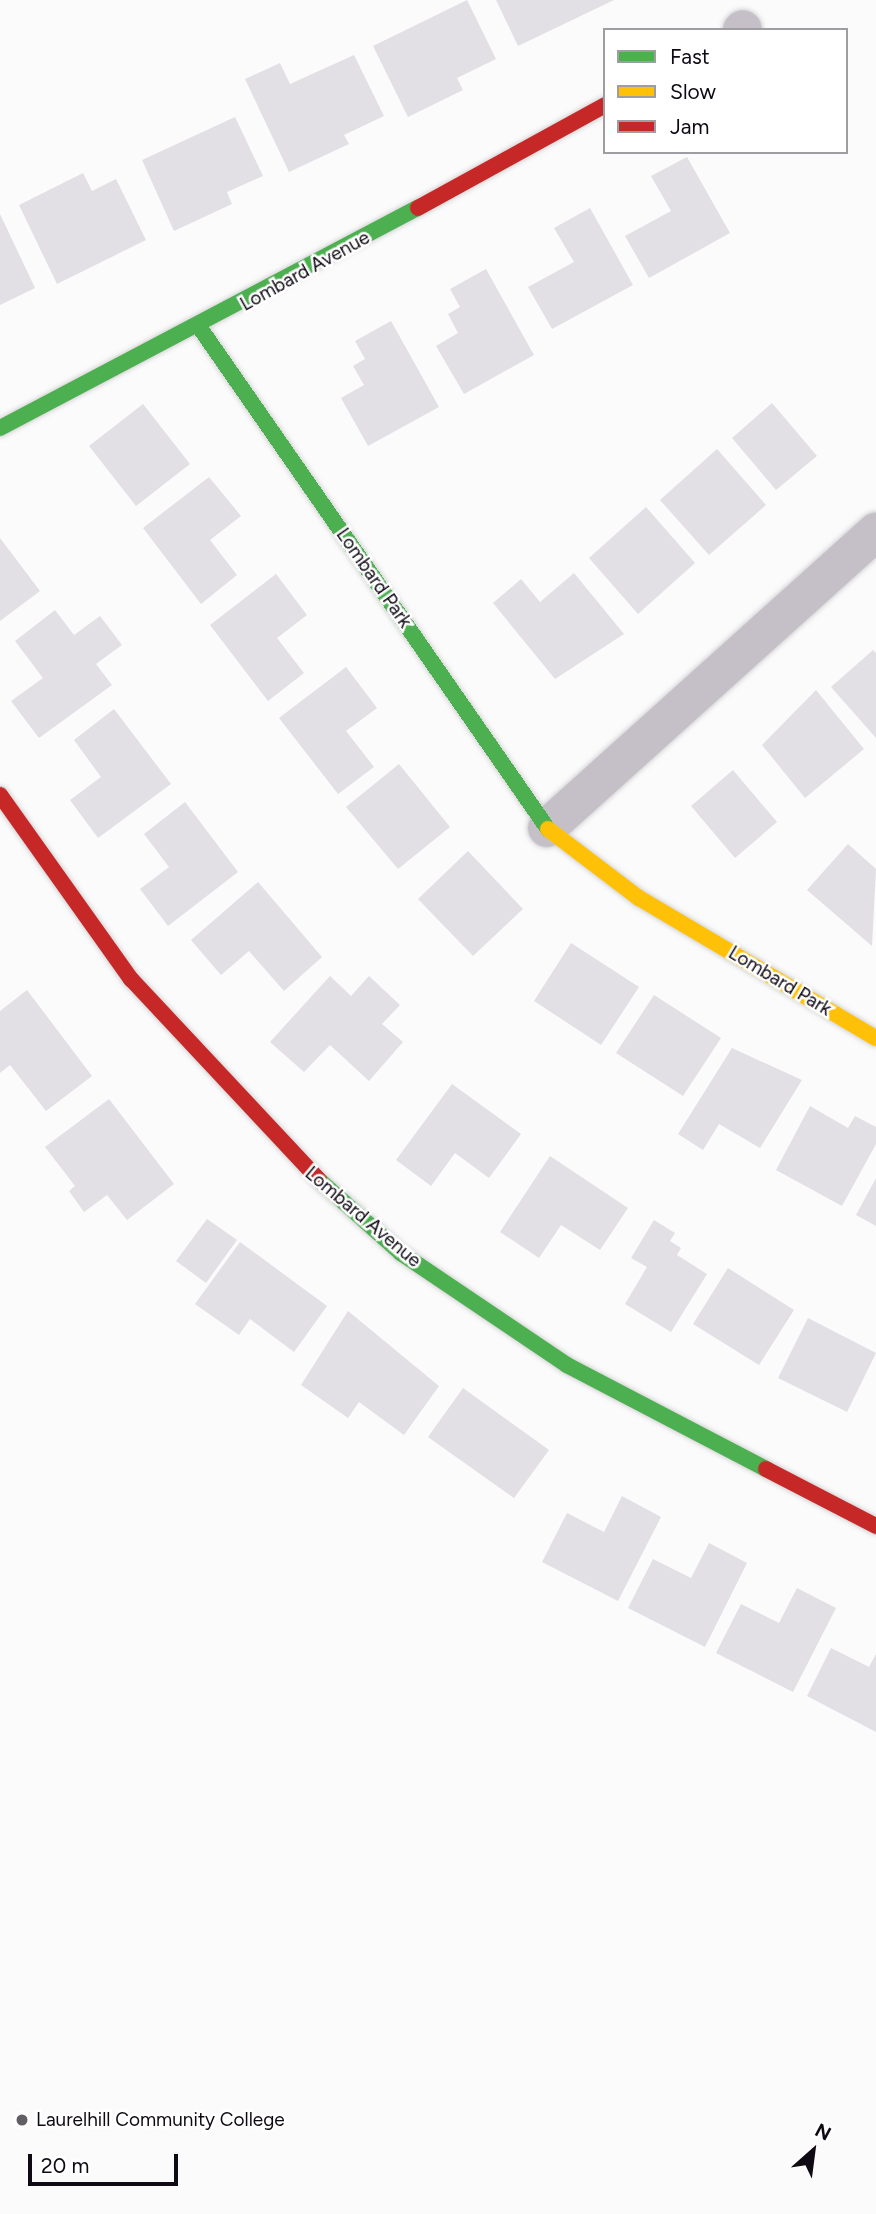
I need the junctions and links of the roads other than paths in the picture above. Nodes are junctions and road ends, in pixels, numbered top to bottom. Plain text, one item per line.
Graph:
1 (603, 106) edge
2 (200, 328) junction
3 (0, 428) edge
4 (876, 532) edge
5 (0, 795) edge
6 (547, 828) junction
7 (876, 1038) edge
8 (876, 1526) edge

1 - 2 street, Lombard Avenue
2 - 3 street, Lombard Avenue
2 - 6 street, Lombard Park
4 - 6 street
5 - 8 street, Lombard Avenue
6 - 7 street, Lombard Park

